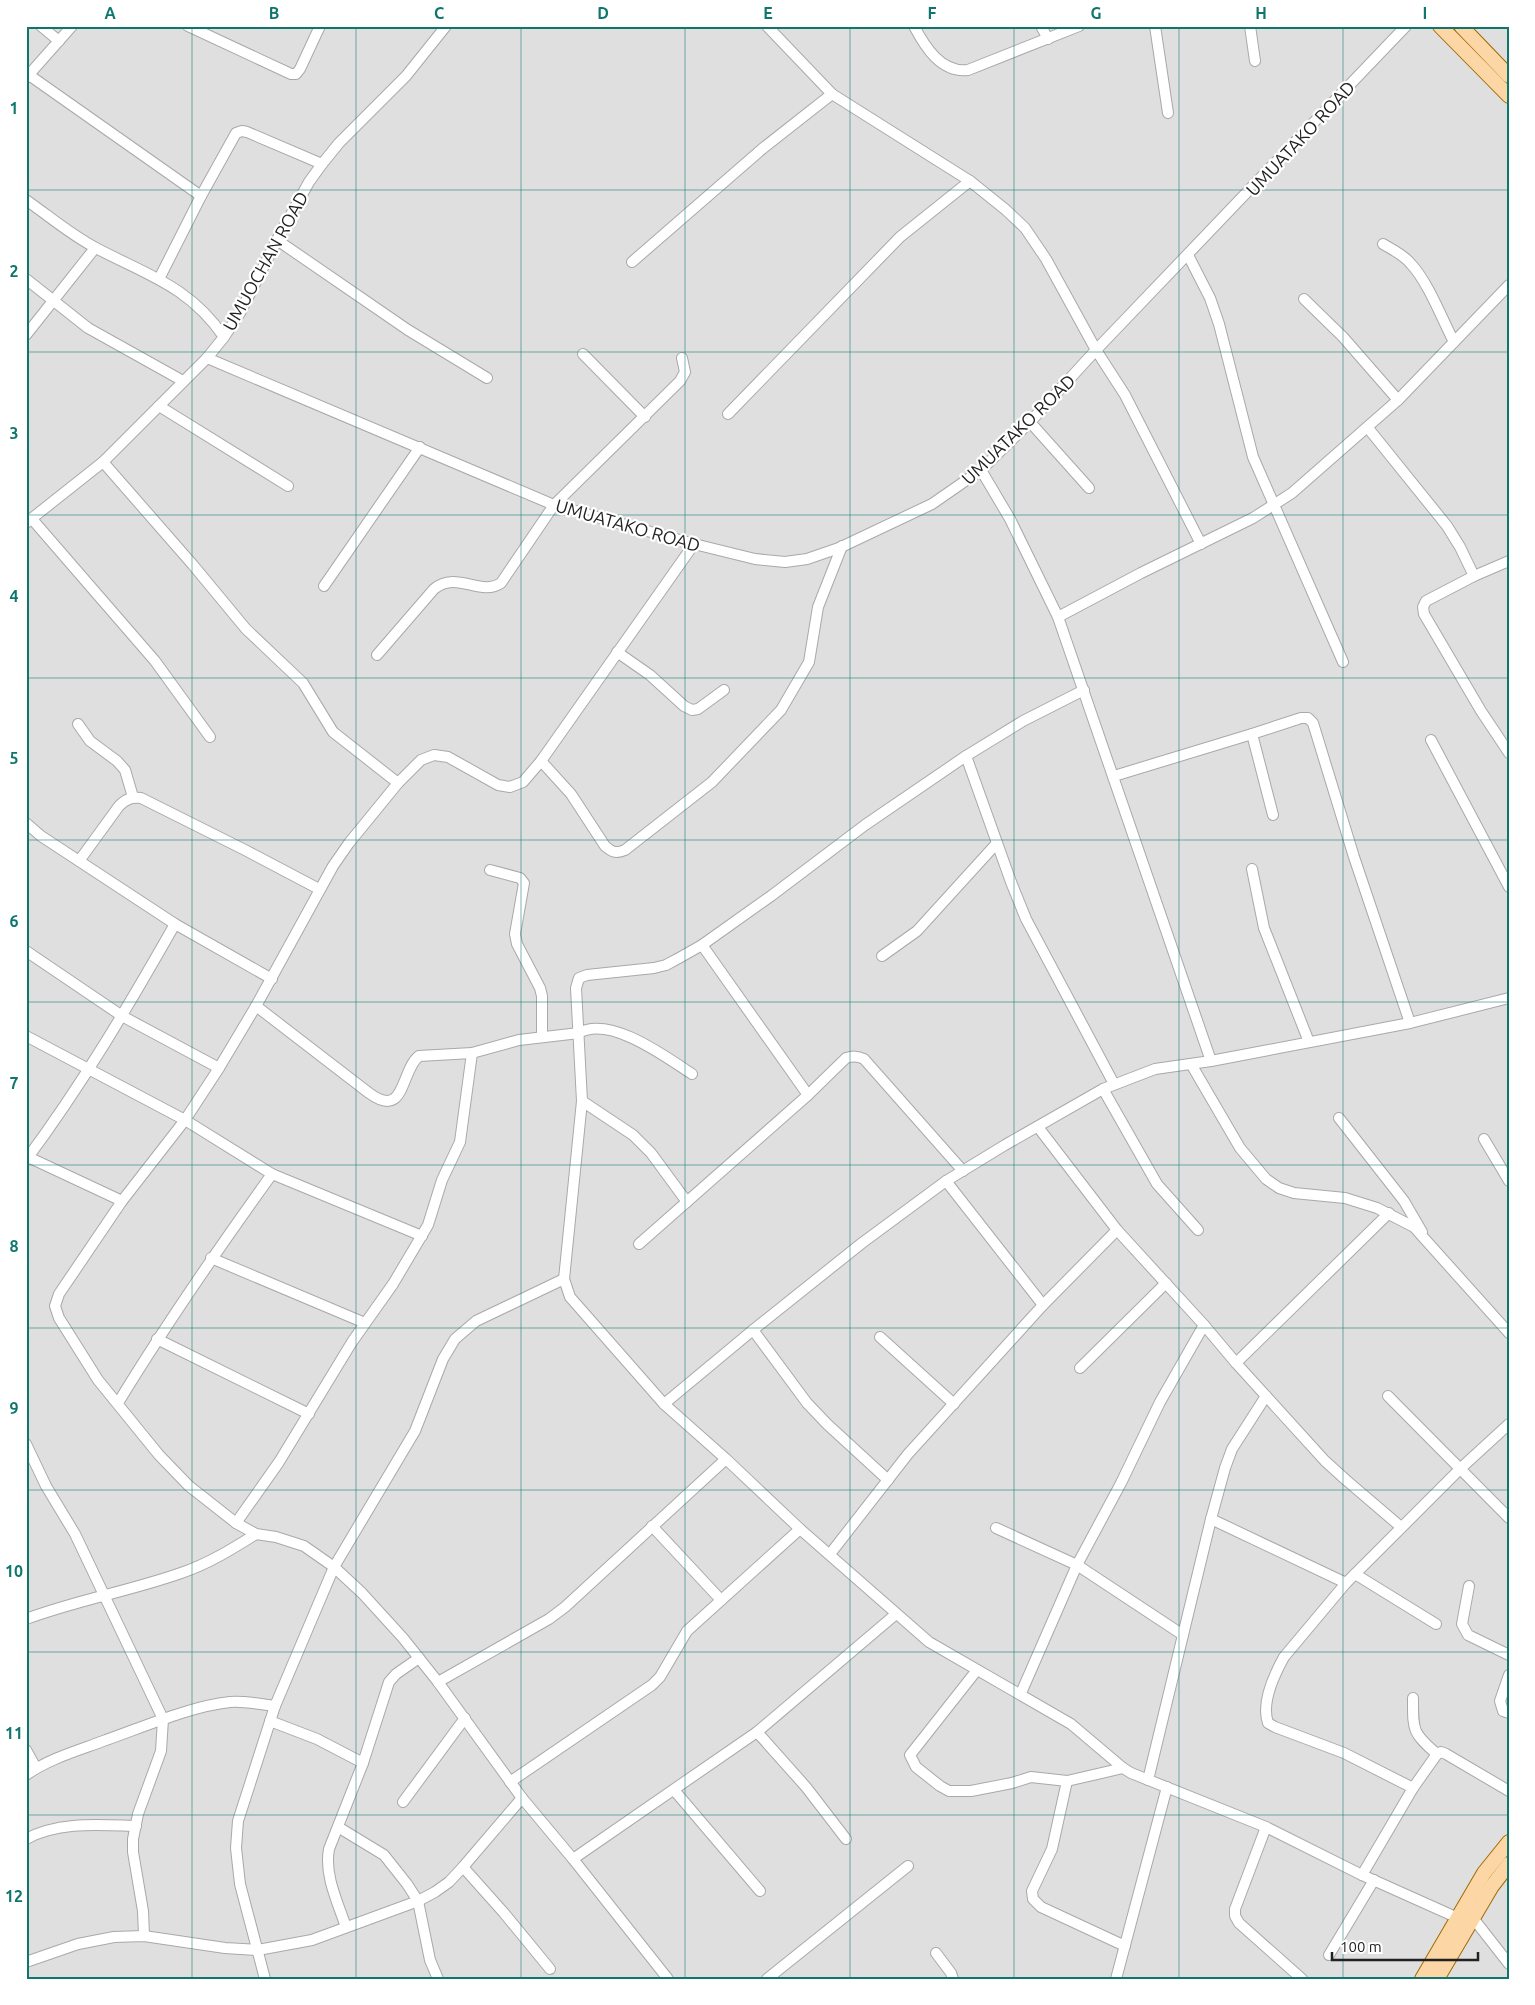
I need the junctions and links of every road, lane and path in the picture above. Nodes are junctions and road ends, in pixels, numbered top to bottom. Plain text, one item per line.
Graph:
1 (41, 26) edge
2 (72, 26) edge
3 (188, 26) edge
4 (320, 26) edge
5 (446, 26) edge
6 (766, 26) edge
7 (914, 26) edge
8 (1041, 26) edge
9 (1079, 26) edge
10 (1155, 26) edge
11 (1250, 26) edge
12 (1406, 26) edge
13 (1440, 26) edge
14 (1461, 26) edge
15 (1048, 38) junction
16 (59, 41) junction
17 (1255, 61) dead end
18 (28, 76) edge
19 (1509, 76) edge
20 (832, 94) junction
21 (1509, 96) edge
22 (1168, 113) dead end
23 (322, 164) junction
24 (970, 181) junction
25 (201, 196) junction
26 (26, 200) edge
27 (277, 240) junction
28 (1383, 244) dead end
29 (95, 248) junction
30 (1188, 255) junction
31 (632, 262) dead end
32 (160, 278) junction
33 (26, 279) edge
34 (1509, 285) edge
35 (1304, 299) dead end
36 (53, 302) junction
37 (26, 335) edge
38 (224, 336) junction
39 (1454, 342) junction
40 (1096, 350) junction
41 (583, 354) dead end
42 (207, 358) junction
43 (682, 358) dead end
44 (487, 378) dead end
45 (183, 381) junction
46 (1398, 400) junction
47 (158, 406) junction
48 (728, 414) dead end
49 (645, 417) junction
50 (1030, 422) junction
51 (1368, 428) junction
52 (420, 447) junction
53 (103, 462) junction
54 (981, 470) junction
55 (288, 486) dead end
56 (1090, 488) dead end
57 (554, 505) junction
58 (1274, 505) junction
59 (29, 521) edge
60 (694, 544) junction
61 (1201, 544) junction
62 (842, 546) junction
63 (1509, 561) edge
64 (1474, 576) junction
65 (324, 586) dead end
66 (1058, 617) junction
67 (618, 652) junction
68 (377, 656) dead end
69 (1343, 662) dead end
70 (724, 690) dead end
71 (1084, 690) junction
72 (78, 724) dead end
73 (1252, 734) junction
74 (210, 737) dead end
75 (1431, 740) dead end
76 (1509, 752) edge
77 (966, 756) junction
78 (541, 761) junction
79 (1114, 776) junction
80 (398, 783) junction
81 (133, 797) junction
82 (1273, 815) dead end
83 (26, 823) edge
84 (997, 843) junction
85 (79, 861) junction
86 (1252, 869) dead end
87 (490, 870) dead end
88 (1509, 887) edge
89 (319, 890) junction
90 (175, 924) junction
91 (702, 945) junction
92 (26, 951) edge
93 (882, 956) dead end
94 (272, 979) junction
95 (1509, 998) edge
96 (256, 1006) junction
97 (122, 1016) junction
98 (1410, 1023) junction
99 (579, 1033) junction
100 (26, 1036) edge
101 (542, 1036) junction
102 (1309, 1042) junction
103 (472, 1053) junction
104 (1211, 1061) junction
105 (1191, 1064) junction
106 (219, 1068) junction
107 (88, 1070) junction
108 (692, 1074) dead end
109 (1114, 1084) junction
110 (1103, 1089) junction
111 (808, 1095) junction
112 (582, 1101) junction
113 (1339, 1118) dead end
114 (185, 1120) junction
115 (1038, 1127) junction
116 (1484, 1140) dead end
117 (27, 1159) edge
118 (963, 1171) junction
119 (272, 1174) junction
120 (946, 1181) junction
121 (1509, 1182) edge
122 (122, 1200) junction
123 (687, 1202) junction
124 (1389, 1213) junction
125 (1117, 1230) junction
126 (1198, 1230) dead end
127 (422, 1236) junction
128 (1427, 1240) junction
129 (639, 1244) dead end
130 (211, 1258) junction
131 (564, 1278) junction
132 (1166, 1283) junction
133 (1043, 1305) junction
134 (364, 1323) junction
135 (1204, 1325) junction
136 (753, 1330) junction
137 (1509, 1333) edge
138 (880, 1337) dead end
139 (157, 1340) junction
140 (1236, 1363) junction
141 (1080, 1368) dead end
142 (1266, 1396) junction
143 (1388, 1396) dead end
144 (118, 1403) junction
145 (664, 1404) junction
146 (954, 1404) junction
147 (309, 1414) junction
148 (1509, 1424) edge
149 (26, 1444) edge
150 (726, 1459) junction
151 (1461, 1468) junction
152 (888, 1480) junction
153 (1509, 1518) edge
154 (1211, 1519) junction
155 (236, 1523) junction
156 (652, 1526) junction
157 (1401, 1527) junction
158 (996, 1528) dead end
159 (800, 1529) junction
160 (256, 1534) junction
161 (830, 1554) junction
162 (1077, 1565) junction
163 (334, 1566) junction
164 (1355, 1574) junction
165 (1346, 1583) junction
166 (1469, 1586) dead end
167 (104, 1596) junction
168 (721, 1600) junction
169 (896, 1614) junction
170 (27, 1617) edge
171 (1436, 1624) dead end
172 (1183, 1635) junction
173 (1509, 1655) edge
174 (419, 1658) junction
175 (978, 1670) junction
176 (1509, 1675) edge
177 (438, 1682) junction
178 (1021, 1693) junction
179 (1414, 1698) dead end
180 (275, 1706) junction
181 (1509, 1713) edge
182 (465, 1718) junction
183 (163, 1719) junction
184 (270, 1721) junction
185 (757, 1732) junction
186 (26, 1750) edge
187 (1437, 1754) junction
188 (363, 1763) junction
189 (36, 1768) junction
190 (1123, 1768) junction
191 (26, 1775) edge
192 (1148, 1780) junction
193 (1066, 1781) junction
194 (510, 1782) junction
195 (1166, 1787) junction
196 (1414, 1788) junction
197 (674, 1790) junction
198 (1509, 1791) edge
199 (522, 1798) junction
200 (403, 1802) dead end
201 (136, 1826) junction
202 (338, 1827) junction
203 (1266, 1828) junction
204 (26, 1839) edge
205 (846, 1839) dead end
206 (1509, 1842) edge
207 (573, 1859) junction
208 (1509, 1864) edge
209 (908, 1866) dead end
210 (463, 1868) junction
211 (1362, 1875) junction
212 (1374, 1880) junction
213 (760, 1891) dead end
214 (418, 1901) junction
215 (1458, 1918) junction
216 (1473, 1918) junction
217 (346, 1927) junction
218 (144, 1936) junction
219 (1125, 1946) junction
220 (258, 1950) junction
221 (936, 1953) dead end
222 (1329, 1955) dead end
223 (26, 1962) edge
224 (1509, 1964) edge
225 (550, 1969) dead end
226 (265, 1979) edge
227 (438, 1979) edge
228 (668, 1979) edge
229 (767, 1979) edge
230 (953, 1979) edge
231 (1116, 1979) edge
232 (1302, 1979) edge
233 (1422, 1979) edge
234 (1437, 1979) edge

1 - 16 street
2 - 16 street
3 - 4 street
5 - 23 street, UMUOCHAN ROAD
6 - 20 street
7 - 15 street
8 - 15 street
9 - 15 street
10 - 22 street
11 - 17 street
12 - 30 street, UMUATAKO ROAD
13 - 21 main road
14 - 19 main road
16 - 18 street
18 - 25 street
20 - 24 street
20 - 31 street
23 - 25 street
23 - 27 street, UMUOCHAN ROAD
24 - 40 street
24 - 48 street
25 - 32 street
26 - 29 street
27 - 38 street, UMUOCHAN ROAD
27 - 44 street
28 - 39 street
29 - 32 street
29 - 36 street
30 - 40 street, UMUATAKO ROAD
30 - 58 street
32 - 38 street
33 - 36 street
34 - 39 street
35 - 46 street
36 - 37 street
36 - 45 street
38 - 42 street, UMUOCHAN ROAD
39 - 46 street
40 - 50 street, UMUATAKO ROAD
40 - 61 street
41 - 49 street
42 - 45 street, UMUOCHAN ROAD
42 - 52 street, UMUATAKO ROAD
43 - 49 street
45 - 47 street, UMUOCHAN ROAD
46 - 51 street
47 - 53 street, UMUOCHAN ROAD
47 - 55 street
49 - 57 street
50 - 54 street, UMUATAKO ROAD
50 - 56 street
51 - 58 street
51 - 64 street
52 - 57 street, UMUATAKO ROAD
52 - 65 street
53 - 59 street, UMUOCHAN ROAD
53 - 80 street
54 - 62 street, UMUATAKO ROAD
54 - 66 street
57 - 60 street, UMUATAKO ROAD
57 - 68 street
58 - 61 street
58 - 69 street
59 - 74 street
60 - 62 street, UMUATAKO ROAD
60 - 67 street
61 - 66 street
62 - 78 street
63 - 64 street
64 - 76 street
66 - 71 street
67 - 70 street
67 - 78 street
71 - 77 street
71 - 79 street
72 - 81 street
73 - 79 street
73 - 82 street
73 - 98 street
75 - 88 street
77 - 84 street
77 - 91 street
78 - 80 street
79 - 104 street
80 - 89 street
81 - 85 street
81 - 89 street
83 - 85 street
84 - 93 street
84 - 109 street
85 - 90 street
86 - 102 street
87 - 101 street
89 - 94 street
90 - 94 street
90 - 97 street
91 - 99 street
91 - 111 street
92 - 97 street
94 - 96 street
95 - 98 street
96 - 103 street
96 - 106 street
97 - 106 street
97 - 107 street
98 - 102 street
99 - 101 street
99 - 108 street
99 - 112 street
100 - 107 street
101 - 103 street
102 - 104 street
103 - 127 street
104 - 105 street
105 - 109 street
105 - 124 street
106 - 114 street
107 - 114 street
107 - 117 street
109 - 110 street
110 - 115 street
110 - 126 street
111 - 118 street
111 - 123 street
112 - 123 street
112 - 131 street
113 - 128 street
114 - 119 street
114 - 122 street
115 - 118 street
115 - 125 street
116 - 121 street
117 - 122 street
118 - 120 street
119 - 127 street
119 - 130 street
120 - 133 street
120 - 136 street
122 - 144 street
123 - 129 street
124 - 128 street
124 - 140 street
125 - 132 street
125 - 133 street
127 - 134 street
128 - 137 street
130 - 134 street
130 - 139 street
131 - 145 street
131 - 163 street
132 - 135 street
132 - 141 street
133 - 146 street
134 - 147 street
135 - 140 street
135 - 162 street
136 - 145 street
136 - 152 street
138 - 146 street
139 - 144 street
139 - 147 street
140 - 142 street
142 - 154 street
142 - 157 street
143 - 151 street
144 - 155 street
145 - 150 street
146 - 152 street
147 - 155 street
148 - 151 street
149 - 167 street
150 - 156 street
150 - 159 street
151 - 153 street
151 - 157 street
152 - 161 street
154 - 165 street
154 - 172 street
155 - 160 street
156 - 168 street
156 - 177 street
157 - 164 street
158 - 162 street
159 - 161 street
159 - 168 street
160 - 163 street
160 - 167 street
161 - 169 street
162 - 172 street
162 - 178 street
163 - 174 street
163 - 180 street
164 - 165 street
164 - 171 street
165 - 196 street
166 - 173 street
167 - 170 street
167 - 183 street
168 - 194 street
169 - 175 street
169 - 185 street
172 - 192 street
174 - 177 street
174 - 188 street
175 - 178 street
175 - 193 street
176 - 181 street
177 - 182 street
178 - 190 street
179 - 187 street
180 - 183 street
180 - 184 street
182 - 194 street
182 - 200 street
183 - 189 street
183 - 201 street
184 - 188 street
184 - 220 street
185 - 197 street
185 - 205 street
186 - 189 street
187 - 196 street
187 - 198 street
188 - 202 street
189 - 191 street
190 - 192 street
190 - 193 street
192 - 195 street
193 - 219 street
194 - 199 street
195 - 203 street
195 - 219 street
196 - 211 street
197 - 207 street
197 - 213 street
199 - 207 street
199 - 210 street
201 - 204 street
201 - 218 street
202 - 214 street
202 - 217 street
203 - 211 street
203 - 232 street
206 - 215 main road
207 - 228 street
208 - 216 main road
209 - 229 street
210 - 214 street
210 - 225 street
211 - 212 street
212 - 215 street
212 - 222 street
214 - 217 street
214 - 227 street
215 - 233 main road
216 - 224 street
216 - 234 main road
217 - 220 street
218 - 220 street
218 - 223 street
219 - 231 street
220 - 226 street
221 - 230 street

